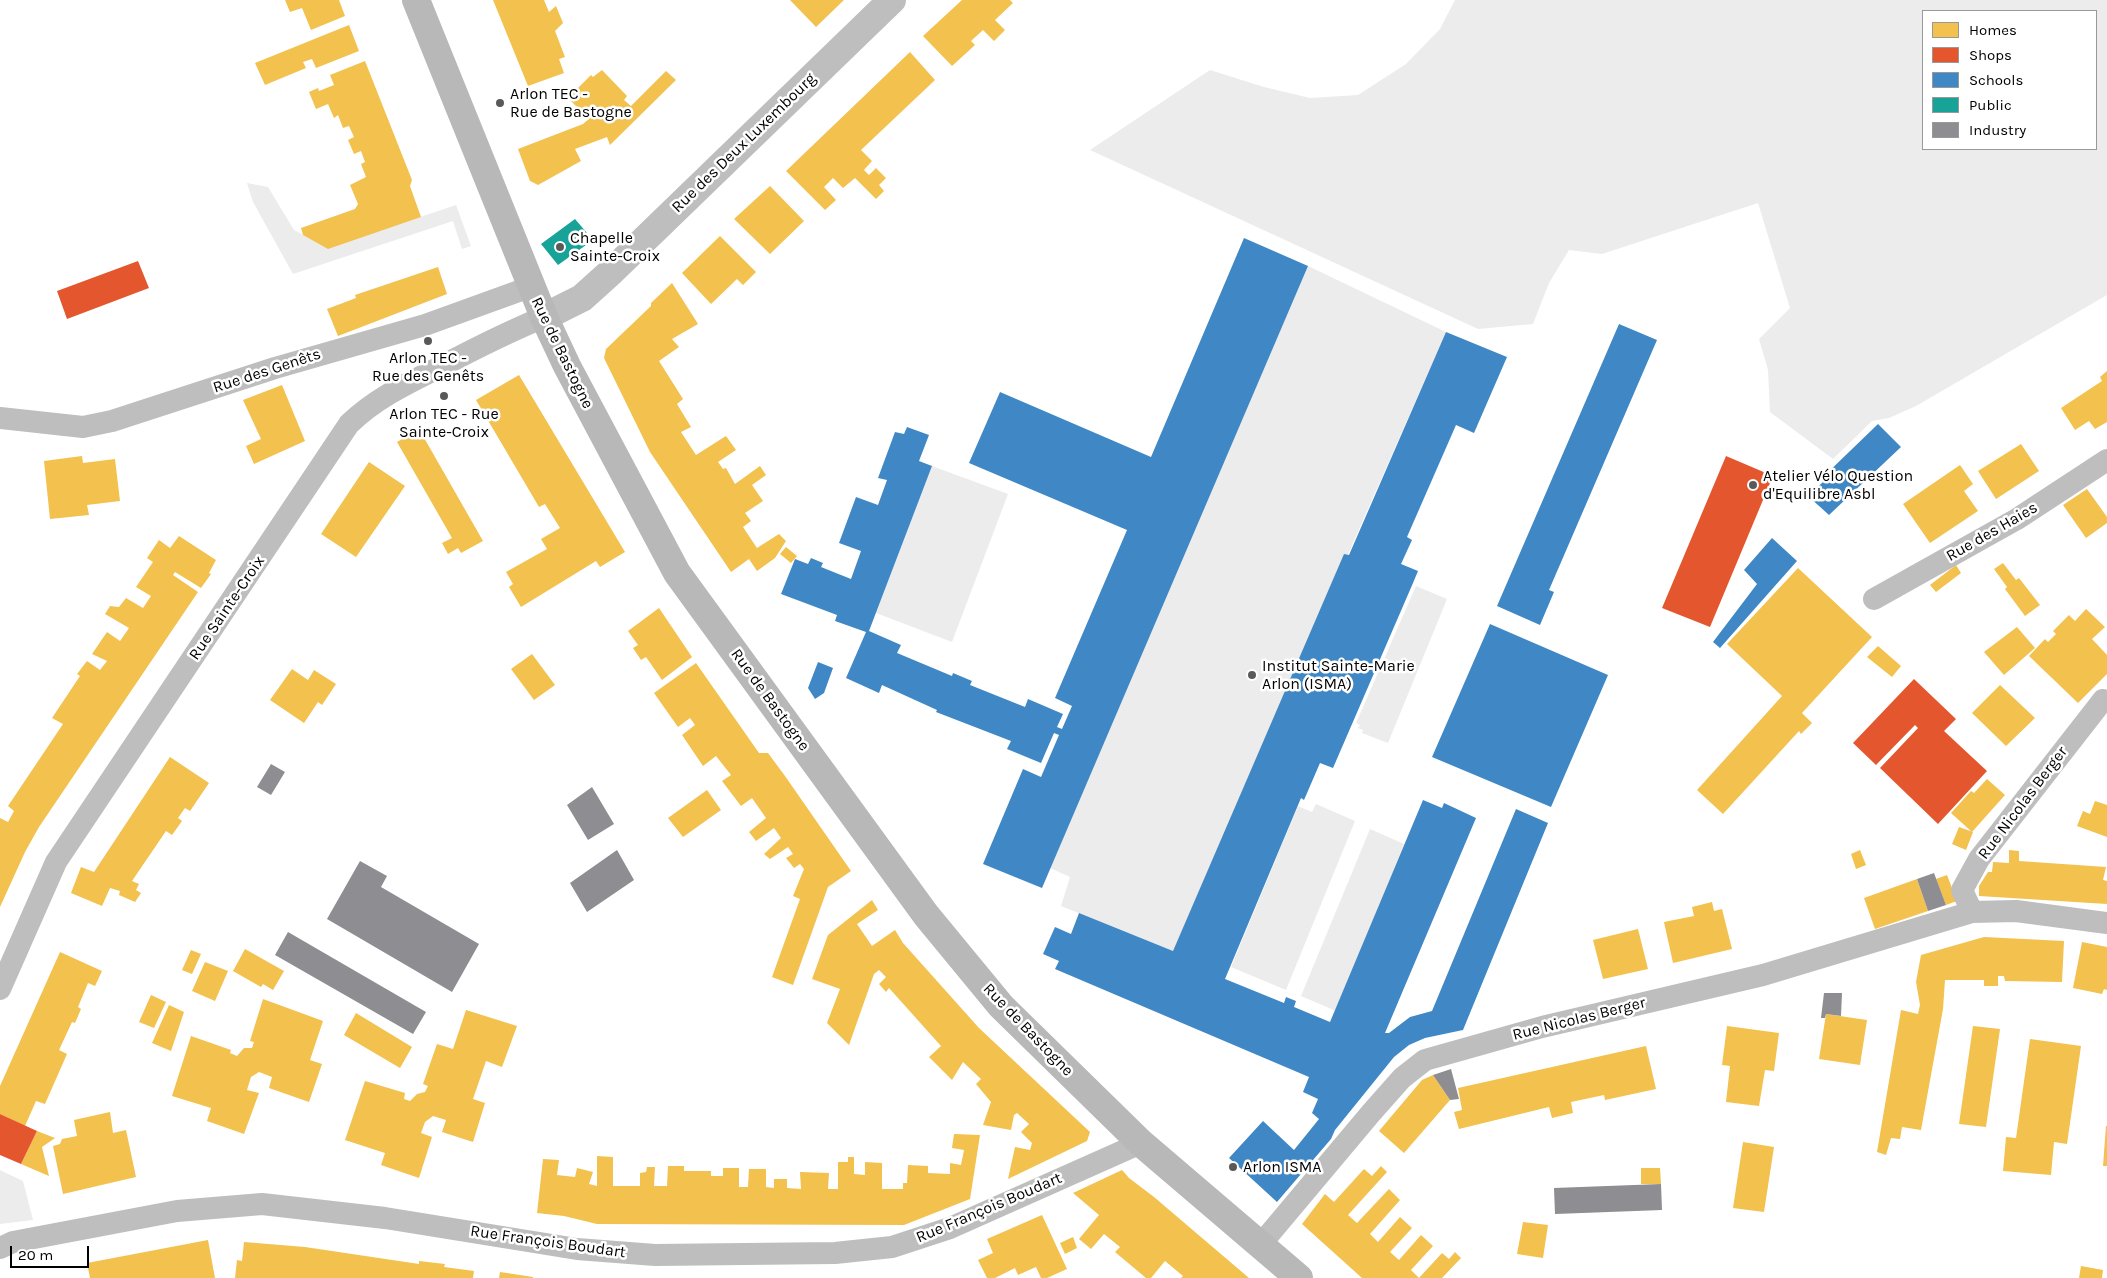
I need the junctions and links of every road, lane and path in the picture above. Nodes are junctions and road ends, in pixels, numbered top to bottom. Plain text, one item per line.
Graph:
1 (416, 0) edge
2 (892, 0) edge
3 (530, 287) junction
4 (544, 317) junction
5 (0, 418) edge
6 (2107, 460) edge
7 (1874, 599) dead end
8 (2103, 700) dead end
9 (1972, 912) junction
10 (2107, 923) edge
11 (0, 989) edge
12 (1141, 1142) junction
13 (1261, 1244) junction
14 (0, 1248) edge
15 (1299, 1278) edge

1 - 3 main road, Rue de Bastogne
2 - 4 street, Rue des Deux Luxembourg
3 - 4 main road, Rue de Bastogne
3 - 5 street, Rue des Genêts
4 - 11 street, Rue Sainte-Croix
4 - 12 main road, Rue de Bastogne
6 - 7 street, Rue des Haies
8 - 9 street, Rue Nicolas Berger
9 - 10 street, Rue Nicolas Berger
9 - 13 street, Rue Nicolas Berger
12 - 13 main road, Rue de Bastogne
12 - 14 street, Rue François Boudart
13 - 15 main road, Rue de Bastogne

